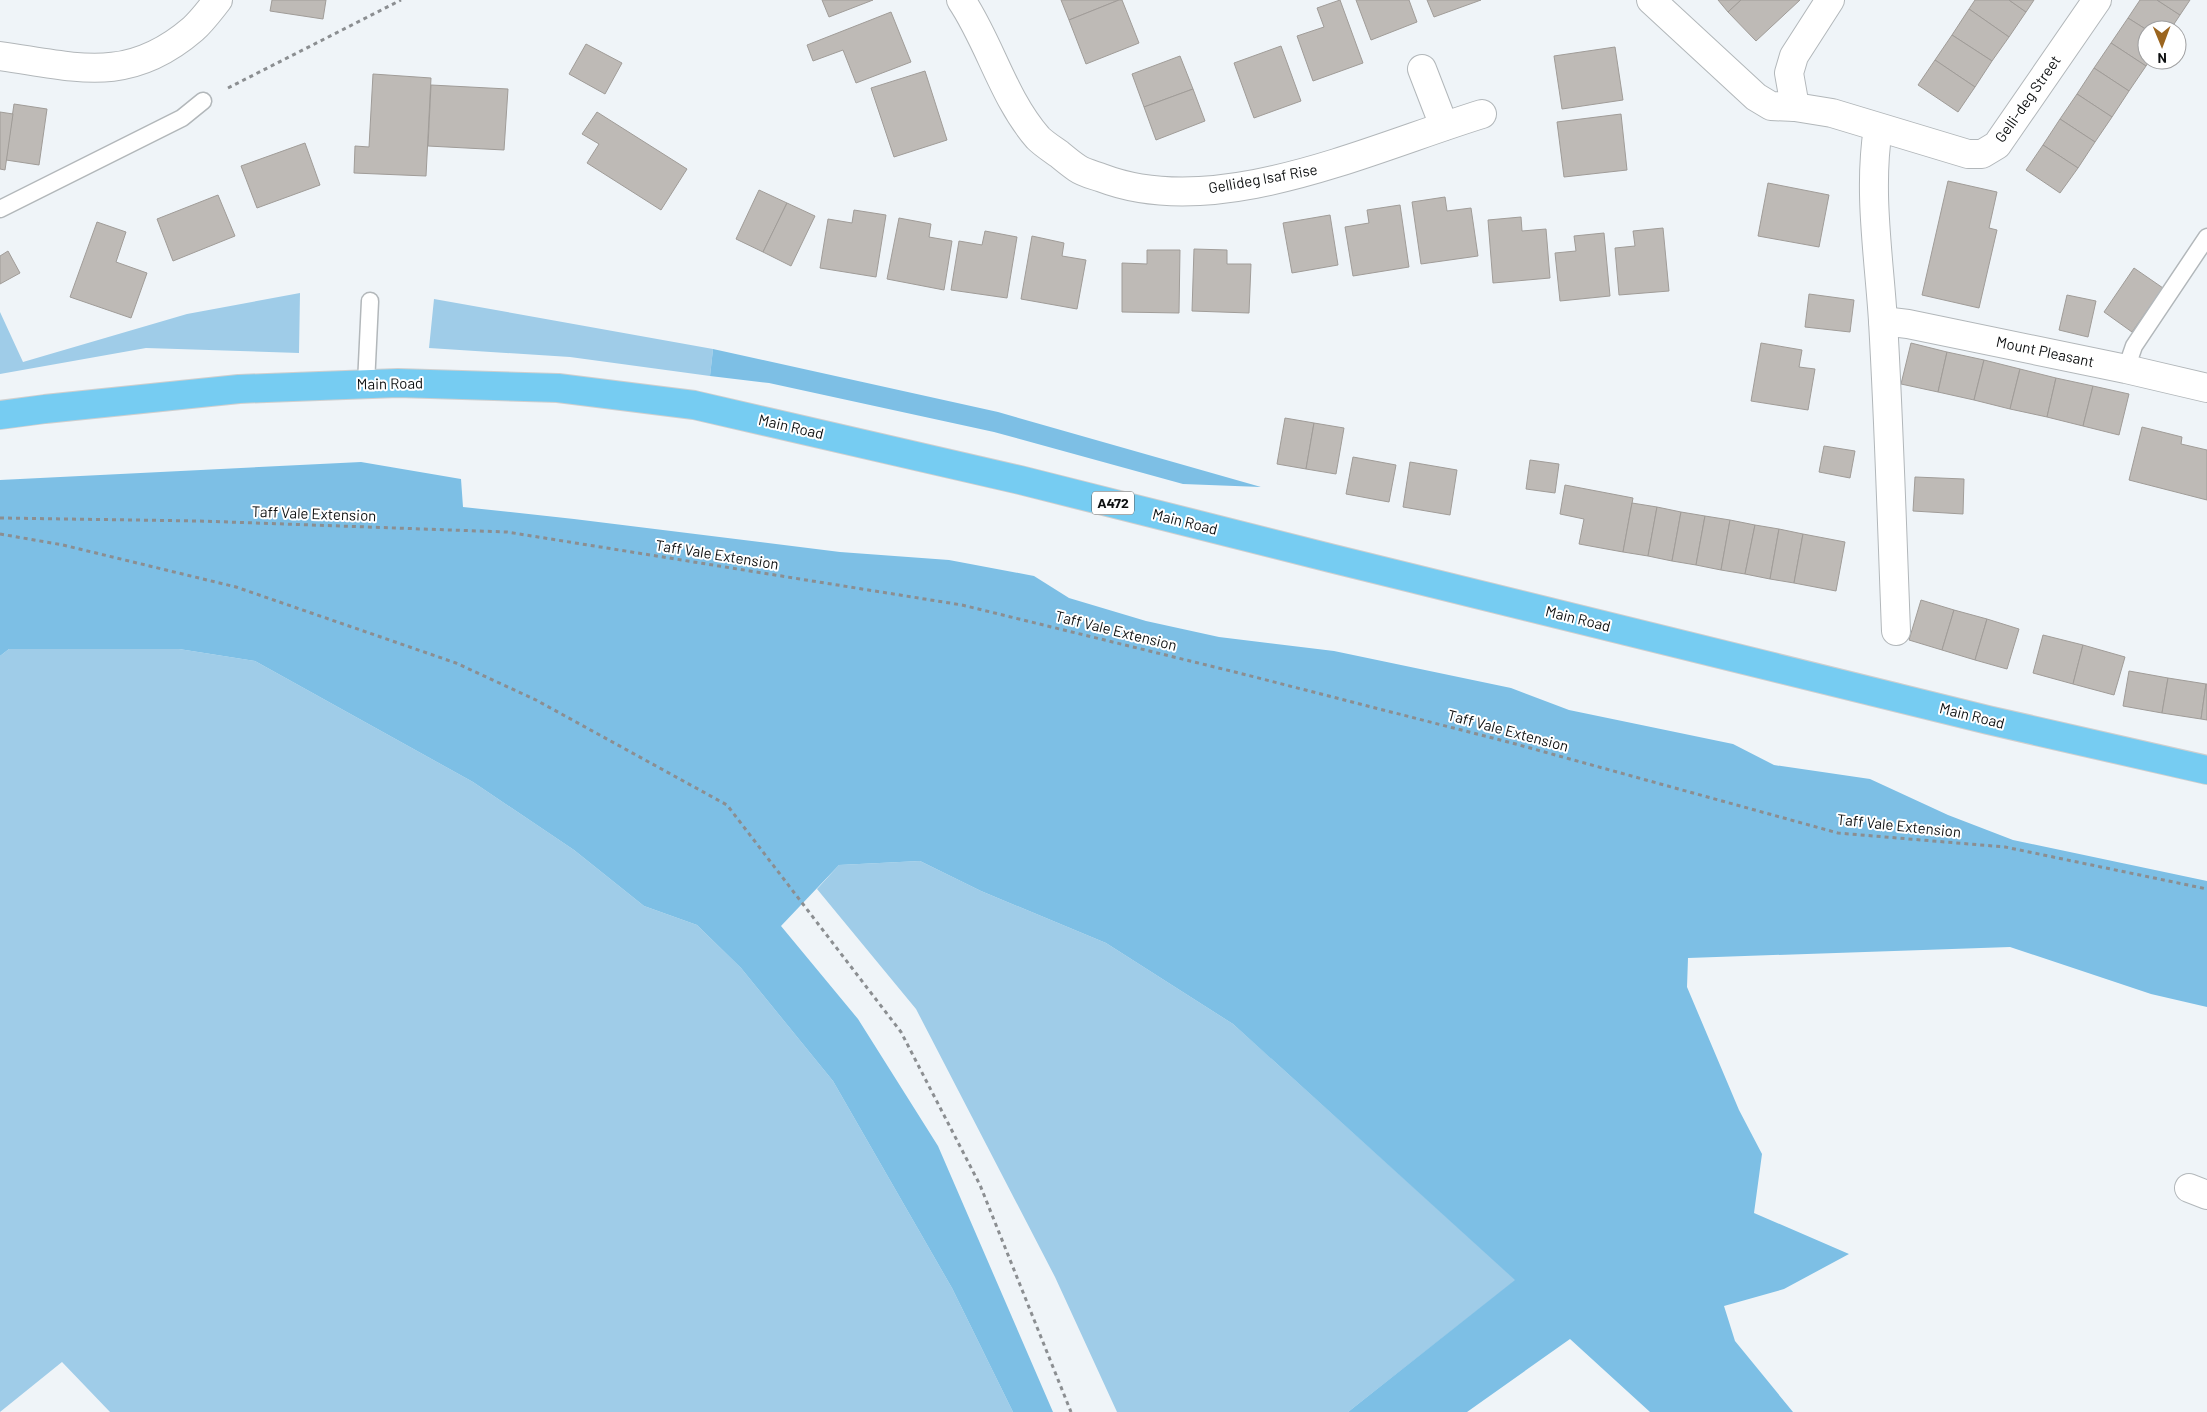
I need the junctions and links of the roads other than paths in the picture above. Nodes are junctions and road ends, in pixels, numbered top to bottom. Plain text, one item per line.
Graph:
1 (218, 0) edge
2 (961, 0) edge
3 (1651, 0) edge
4 (1830, 0) edge
5 (2097, 0) edge
6 (0, 56) edge
7 (1422, 69) dead end
8 (203, 101) road end
9 (1795, 106) junction
10 (1482, 114) dead end
11 (1444, 126) junction
12 (1878, 128) junction
13 (0, 208) edge
14 (2207, 237) edge
15 (370, 301) dead end
16 (1882, 321) junction
17 (2126, 369) junction
18 (366, 384) junction
19 (2207, 388) edge
20 (0, 415) edge
21 (1896, 631) dead end
22 (2207, 770) edge

1 - 6 street
2 - 11 street, Gellideg Isaf Rise
3 - 9 street, Gelli-deg Street
4 - 9 street
5 - 12 street, Gelli-deg Street
7 - 11 street
8 - 13 lane
9 - 12 street, Gelli-deg Street
10 - 11 street, Gellideg Isaf Rise
12 - 16 street
14 - 17 lane
15 - 18 lane
16 - 17 street, Mount Pleasant
16 - 21 street
17 - 19 street, Mount Pleasant
18 - 20 main road, Main Road / A472
18 - 22 main road, Main Road / A472

